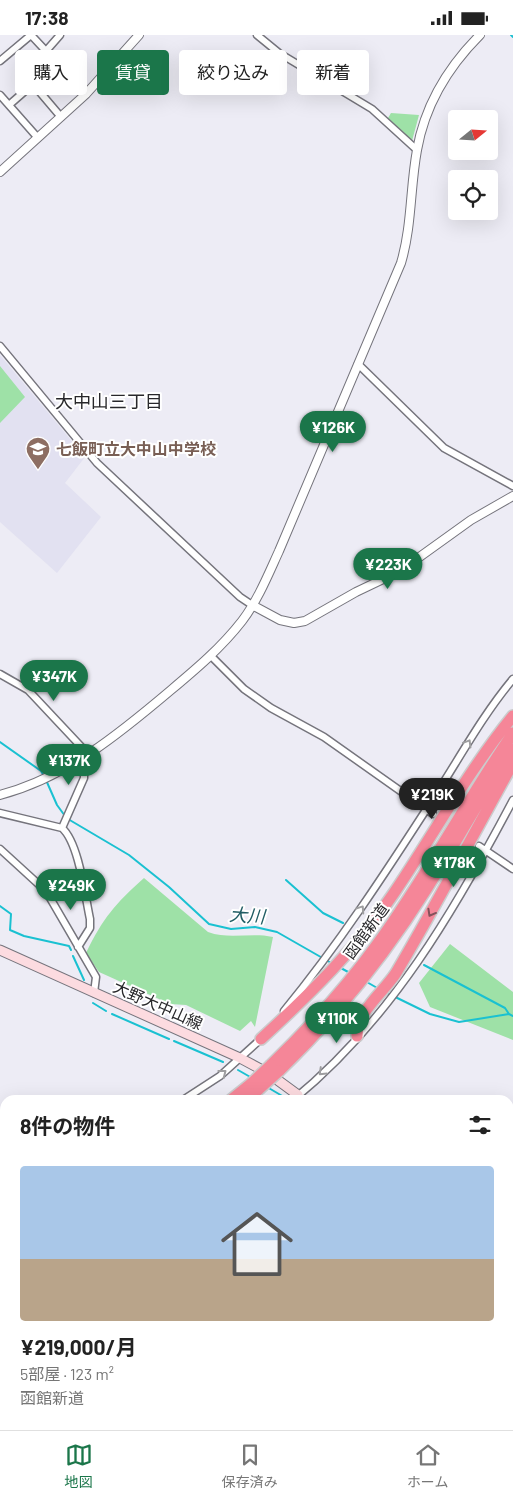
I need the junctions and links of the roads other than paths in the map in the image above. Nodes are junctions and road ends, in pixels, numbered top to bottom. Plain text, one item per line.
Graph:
1 (31, 35) edge
2 (60, 35) edge
3 (139, 35) edge
4 (257, 35) edge
5 (480, 35) edge
6 (45, 50) edge
7 (47, 50) edge
8 (0, 61) edge
9 (87, 92) edge
10 (0, 95) edge
11 (20, 95) edge
12 (42, 95) edge
13 (84, 95) edge
14 (9, 105) junction
15 (61, 117) junction
16 (38, 138) junction
17 (417, 150) junction
18 (0, 172) edge
19 (0, 346) edge
20 (358, 364) junction
21 (513, 486) edge
22 (513, 495) edge
23 (252, 605) junction
24 (211, 656) junction
25 (0, 673) edge
26 (513, 679) edge
27 (513, 716) edge
28 (513, 733) edge
29 (513, 749) edge
30 (87, 756) junction
31 (513, 763) edge
32 (0, 795) edge
33 (513, 800) edge
34 (426, 810) junction
35 (0, 813) edge
36 (433, 815) tunnel mouth
37 (65, 822) junction
38 (479, 846) tunnel mouth
39 (0, 849) edge
40 (486, 851) junction
41 (513, 869) edge
42 (78, 947) junction
43 (0, 951) edge
44 (368, 965) junction
45 (326, 967) junction
46 (94, 993) junction
47 (386, 996) junction
48 (357, 1036) joint
49 (262, 1039) joint
50 (240, 1058) junction
51 (255, 1086) junction
52 (190, 1095) edge
53 (240, 1095) edge
54 (249, 1095) edge
55 (293, 1095) edge
56 (302, 1095) edge

1 - 6 street
1 - 8 street
2 - 7 street
3 - 9 street
4 - 17 street
5 - 17 street
10 - 14 street
11 - 14 street
12 - 15 street
13 - 15 street
14 - 16 street
15 - 16 street
16 - 18 street
17 - 20 street
19 - 23 street
20 - 21 street
20 - 23 street
22 - 23 street
23 - 24 street
24 - 30 street
24 - 34 street
25 - 30 street
34 -> 26 street
27 - 45 highway
28 - 44 highway, 函館新道
29 - 44 highway, 函館新道
30 - 32 street
30 - 37 street
31 -> 47 highway
33 - 40 street
34 - 36 street
45 -> 34 street
35 - 37 street
37 - 42 street
38 - 40 street
39 - 42 street
40 - 41 street
40 - 47 street
42 - 46 street
43 - 46 main road, 大野大中山線
44 - 51 highway, 函館新道, bridge
45 - 49 highway
46 - 50 main road, 大野大中山線
47 - 48 highway
48 -> 56 street
49 - 50 street
52 -> 50 street
50 - 55 main road, 大野大中山線
51 - 53 highway, 函館新道
51 - 54 highway, 函館新道

